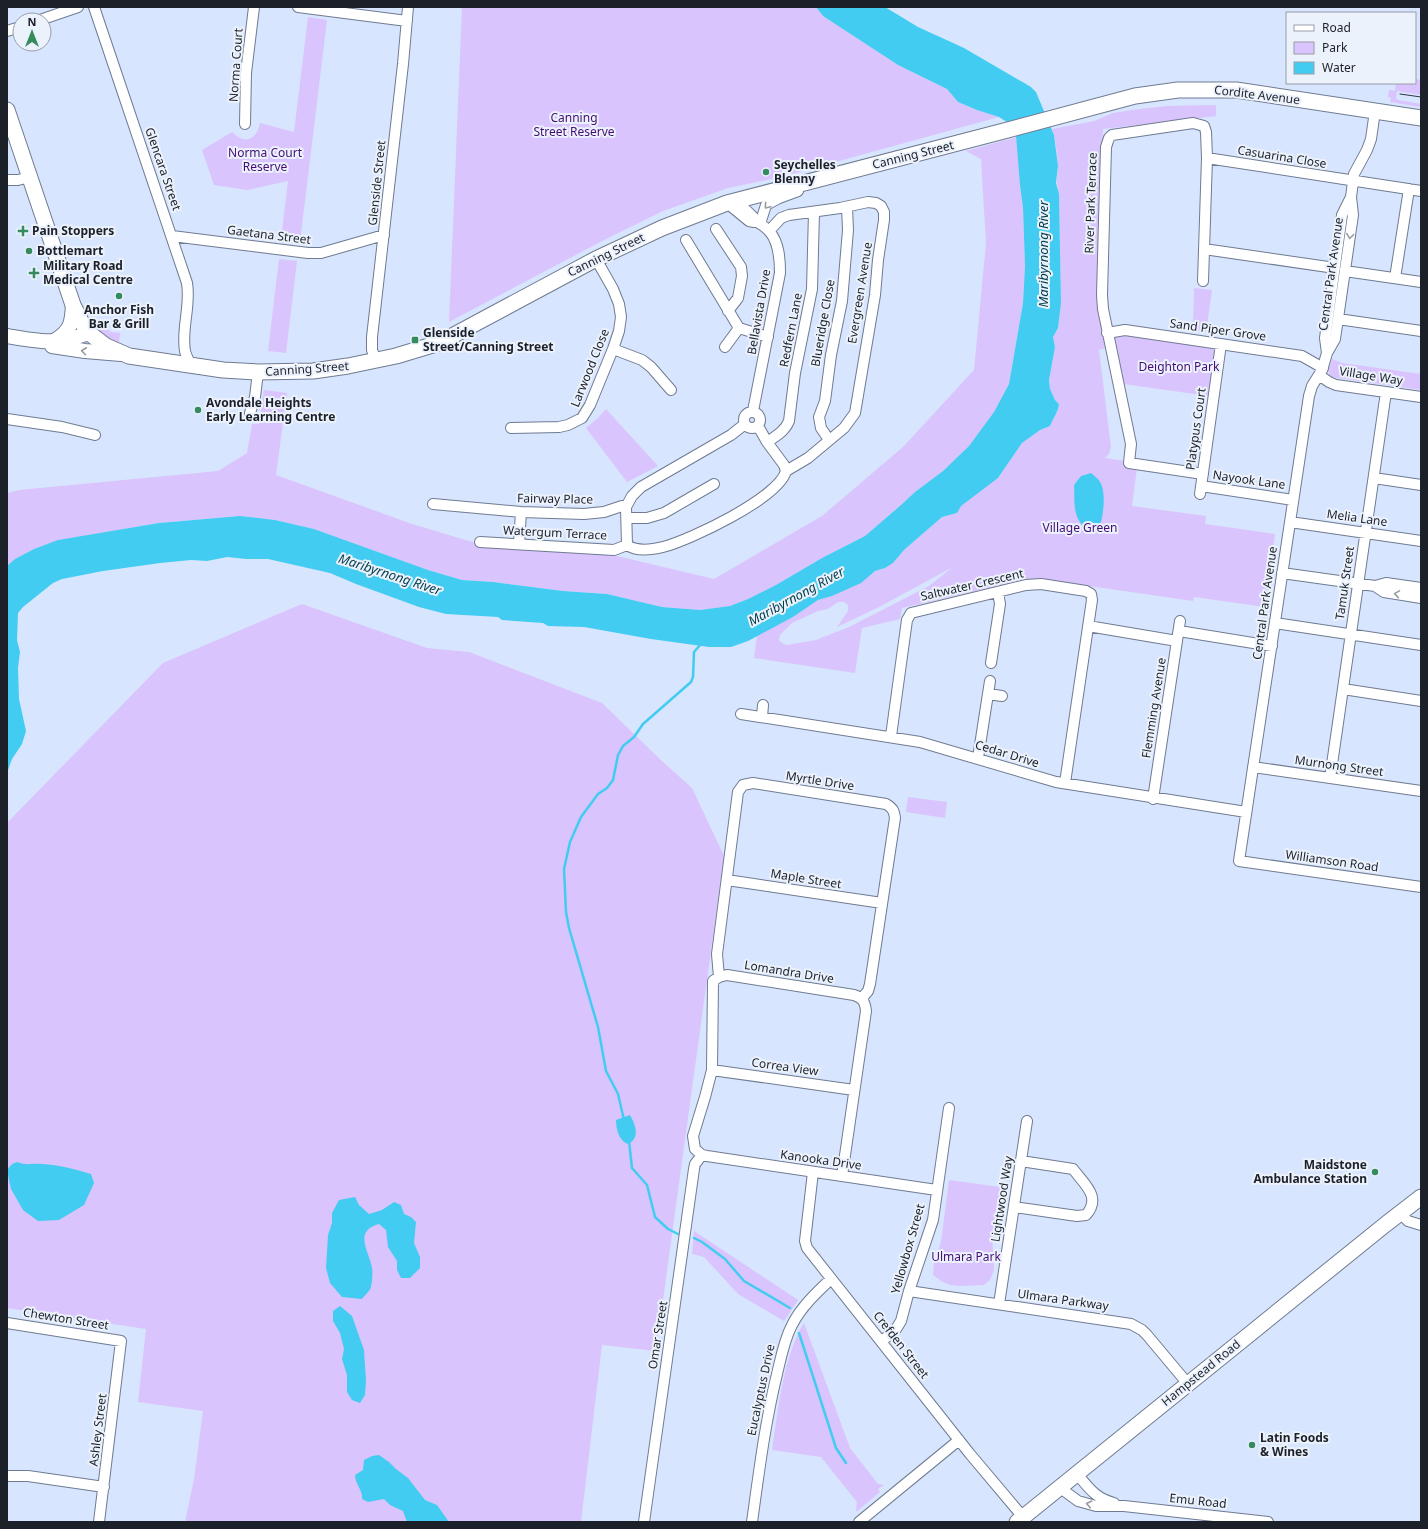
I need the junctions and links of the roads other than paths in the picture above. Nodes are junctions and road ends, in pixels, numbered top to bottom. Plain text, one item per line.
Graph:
1 (78, 7) edge
2 (94, 7) edge
3 (254, 7) edge
4 (298, 7) edge
5 (408, 7) edge
6 (52, 16) edge
7 (407, 21) junction
8 (1093, 106) joint
9 (7, 110) edge
10 (1375, 111) junction
11 (1421, 118) edge
12 (245, 124) dead end
13 (1206, 158) junction
14 (840, 173) junction
15 (30, 178) junction
16 (7, 180) edge
17 (1353, 181) junction
18 (1409, 190) junction
19 (1421, 191) edge
20 (1351, 197) junction
21 (731, 202) junction
22 (847, 207) junction
23 (814, 212) junction
24 (760, 224) junction
25 (716, 229) dead end
26 (769, 230) junction
27 (384, 235) junction
28 (172, 236) junction
29 (686, 240) dead end
30 (1204, 249) junction
31 (596, 259) junction
32 (1335, 268) junction
33 (1345, 271) junction
34 (1395, 278) junction
35 (1202, 281) dead end
36 (1421, 282) edge
37 (73, 305) junction
38 (728, 311) junction
39 (1338, 319) junction
40 (739, 328) junction
41 (1421, 331) edge
42 (89, 333) junction
43 (1107, 333) junction
44 (7, 336) edge
45 (768, 336) junction
46 (46, 342) junction
47 (184, 342) junction
48 (1221, 344) junction
49 (725, 347) dead end
50 (613, 349) junction
51 (1327, 353) junction
52 (122, 354) junction
53 (376, 360) junction
54 (170, 362) junction
55 (191, 365) junction
56 (1321, 371) junction
57 (258, 372) junction
58 (671, 390) dead end
59 (1386, 392) junction
60 (1421, 397) edge
61 (754, 411) junction
62 (250, 412) dead end
63 (7, 419) edge
64 (745, 424) junction
65 (758, 426) junction
66 (511, 428) dead end
67 (95, 434) dead end
68 (829, 440) junction
69 (767, 442) junction
70 (1130, 463) joint
71 (786, 471) junction
72 (1202, 474) junction
73 (1374, 478) junction
74 (714, 484) dead end
75 (1421, 485) edge
76 (1200, 490) joint
77 (1293, 500) junction
78 (433, 504) dead end
79 (626, 507) junction
80 (521, 512) junction
81 (627, 518) junction
82 (1290, 522) junction
83 (1366, 532) junction
84 (1421, 541) edge
85 (480, 542) dead end
86 (519, 544) junction
87 (627, 545) junction
88 (1282, 573) junction
89 (1358, 584) junction
90 (1375, 586) junction
91 (1421, 588) edge
92 (998, 592) junction
93 (1421, 598) edge
94 (1275, 623) junction
95 (1088, 626) junction
96 (1179, 631) junction
97 (1351, 635) junction
98 (1272, 646) junction
99 (1421, 646) edge
100 (991, 664) dead end
101 (990, 681) dead end
102 (1343, 689) junction
103 (988, 694) junction
104 (1002, 696) dead end
105 (1421, 701) edge
106 (763, 705) dead end
107 (741, 714) dead end
108 (762, 717) junction
109 (892, 736) junction
110 (978, 758) junction
111 (1253, 767) junction
112 (1330, 778) junction
113 (1064, 783) junction
114 (1421, 791) edge
115 (1153, 799) junction
116 (1246, 812) junction
117 (1239, 861) joint
118 (727, 880) junction
119 (1421, 887) edge
120 (882, 904) junction
121 (719, 977) junction
122 (862, 998) junction
123 (712, 1070) junction
124 (854, 1090) junction
125 (949, 1108) dead end
126 (1027, 1120) dead end
127 (702, 1155) junction
128 (1021, 1161) junction
129 (812, 1172) junction
130 (842, 1176) junction
131 (1421, 1185) edge
132 (937, 1190) junction
133 (1421, 1197) edge
134 (1014, 1207) junction
135 (1400, 1213) junction
136 (1386, 1224) junction
137 (1421, 1225) edge
138 (832, 1279) junction
139 (909, 1291) junction
140 (999, 1304) junction
141 (7, 1323) edge
142 (121, 1341) joint
143 (882, 1341) junction
144 (1188, 1384) junction
145 (959, 1440) junction
146 (1077, 1474) junction
147 (7, 1476) edge
148 (104, 1487) junction
149 (1060, 1487) junction
150 (1124, 1506) junction
151 (1020, 1520) edge
152 (99, 1522) edge
153 (644, 1522) edge
154 (752, 1522) edge
155 (859, 1522) edge
156 (1268, 1522) edge

1 - 6 street
2 - 28 street, Glencara Street
3 - 12 street, Norma Court
4 - 7 street
5 - 7 street, Glenside Street
7 - 27 street, Glenside Street
8 - 10 main road, Cordite Avenue
8 - 14 main road, Canning Street
9 - 15 main road
10 - 11 main road, Cordite Avenue
10 - 17 street, Central Park Avenue
13 - 17 street, Casuarina Close
13 - 30 street, River Park Terrace
13 - 43 street, River Park Terrace
14 - 21 main road, Canning Street
14 -> 24 street
15 - 16 street
15 - 37 main road
17 - 18 street, Casuarina Close
17 - 20 street, Central Park Avenue
18 - 19 street, Casuarina Close
18 - 34 street
20 - 32 street, Central Park Avenue
20 -> 33 street, Central Park Avenue
21 - 24 street
21 - 31 main road, Canning Street
22 - 23 street, Evergreen Avenue
22 - 68 street, Blueridge Close
22 - 68 street, Evergreen Avenue
23 - 26 street, Evergreen Avenue
23 - 69 street, Redfern Lane
24 - 26 street
25 - 38 street
26 - 45 street, Bellavista Drive
27 - 28 street, Gaetana Street
27 - 53 street, Glenside Street
28 - 47 street, Glencara Street
29 - 38 street
30 - 32 street
30 - 35 street, River Park Terrace
31 - 50 street, Larwood Close
31 - 53 main road, Canning Street
32 - 51 street, Central Park Avenue
33 - 34 street
33 - 39 street, Central Park Avenue
34 - 36 street
37 - 42 main road
37 - 46 street
38 - 40 street
39 - 41 street
39 - 51 street, Central Park Avenue
40 - 45 street
40 - 49 street
42 - 46 street, Canning Street
42 - 52 main road, Canning Street
43 - 48 street, Sand Piper Grove
43 - 70 street, River Park Terrace
44 - 46 street, Canning Street
45 - 61 street, Bellavista Drive
52 -> 46 street, Canning Street
47 - 54 street, Glencara Street
47 - 55 street, Glencara Street
48 - 56 street, Sand Piper Grove
48 - 72 street, Platypus Court
50 - 58 street
50 - 66 street, Larwood Close
51 - 56 street, Central Park Avenue
52 - 54 main road, Canning Street
53 - 57 main road, Canning Street
54 - 55 main road, Canning Street
55 - 57 main road, Canning Street
56 - 59 street, Village Way
56 - 77 street, Central Park Avenue
57 - 62 street
59 - 60 street, Village Way
59 - 73 street, Tamuk Street
61 - 64 street
61 - 65 street
63 - 67 street
64 - 65 street
64 - 79 street
65 - 69 street
68 - 71 street, Evergreen Avenue
69 - 71 street
70 - 72 street, Nayook Lane
71 - 87 street, Watergum Terrace
72 - 76 street, Platypus Court
73 - 75 street
73 - 83 street, Tamuk Street
74 - 81 street
76 - 77 street, Nayook Lane
77 - 82 street, Central Park Avenue
78 - 80 street, Fairway Place
79 - 80 street, Fairway Place
79 - 81 street
80 - 86 street
81 - 87 street
82 - 83 street, Melia Lane
82 - 88 street, Central Park Avenue
83 - 84 street, Melia Lane
83 - 89 street, Tamuk Street
85 - 86 street, Watergum Terrace
86 - 87 street, Watergum Terrace
88 - 89 street
88 - 94 street, Central Park Avenue
89 - 90 street
89 - 97 street, Tamuk Street
90 - 91 street
93 -> 90 street
92 - 95 street, Saltwater Crescent
92 - 100 street
92 - 109 street, Saltwater Crescent
94 - 97 street
94 - 98 street, Central Park Avenue
95 - 96 street
95 - 113 street, Saltwater Crescent
96 - 98 street
96 - 115 street, Flemming Avenue
97 - 99 street
97 - 102 street, Tamuk Street
98 - 111 street, Central Park Avenue
101 - 103 street
102 - 105 street
102 - 112 street, Tamuk Street
103 - 104 street
103 - 110 street
106 - 108 street
107 - 108 street, Cedar Drive
108 - 109 street, Cedar Drive
109 - 110 street, Cedar Drive
110 - 113 street, Cedar Drive
111 - 112 street, Murnong Street
111 - 116 street, Central Park Avenue
112 - 114 street, Murnong Street
113 - 115 street, Cedar Drive
115 - 116 street, Cedar Drive
116 - 117 street, Central Park Avenue
117 - 119 street, Williamson Road
118 - 120 street, Maple Street
118 - 120 street, Myrtle Drive
118 - 121 street, Myrtle Drive
120 - 122 street, Myrtle Drive
121 - 122 street, Lomandra Drive
121 - 123 street
122 - 124 street
123 - 124 street, Correa View
123 - 127 street
124 - 130 street
125 - 132 street, Yellowbox Street
126 - 128 street, Lightwood Way
127 - 129 street, Kanooka Drive
127 - 153 street, Omar Street
128 - 134 street, Lightwood Way
128 - 134 street
129 - 130 street, Kanooka Drive
129 - 138 street, Crefden Street
130 - 132 street, Kanooka Drive
131 - 136 main road, Hampstead Road
132 - 139 street, Yellowbox Street
133 - 135 main road, Hampstead Road
134 - 140 street, Lightwood Way
135 - 136 main road, Hampstead Road
135 - 137 street
136 - 144 main road, Hampstead Road
138 - 143 street, Crefden Street
138 - 154 street, Eucalyptus Drive
139 - 140 street, Ulmara Parkway
139 - 143 street, Yellowbox Street
140 - 144 street, Ulmara Parkway
141 - 142 street, Chewton Street
142 - 148 street, Ashley Street
143 - 145 street, Crefden Street
144 - 146 main road, Hampstead Road
145 - 151 street, Crefden Street
145 - 155 street
146 - 149 main road, Hampstead Road
146 - 150 street, Emu Road
147 - 148 street
148 - 152 street, Ashley Street
150 -> 149 street, Emu Road
149 - 151 main road, Hampstead Road
150 - 156 street, Emu Road

